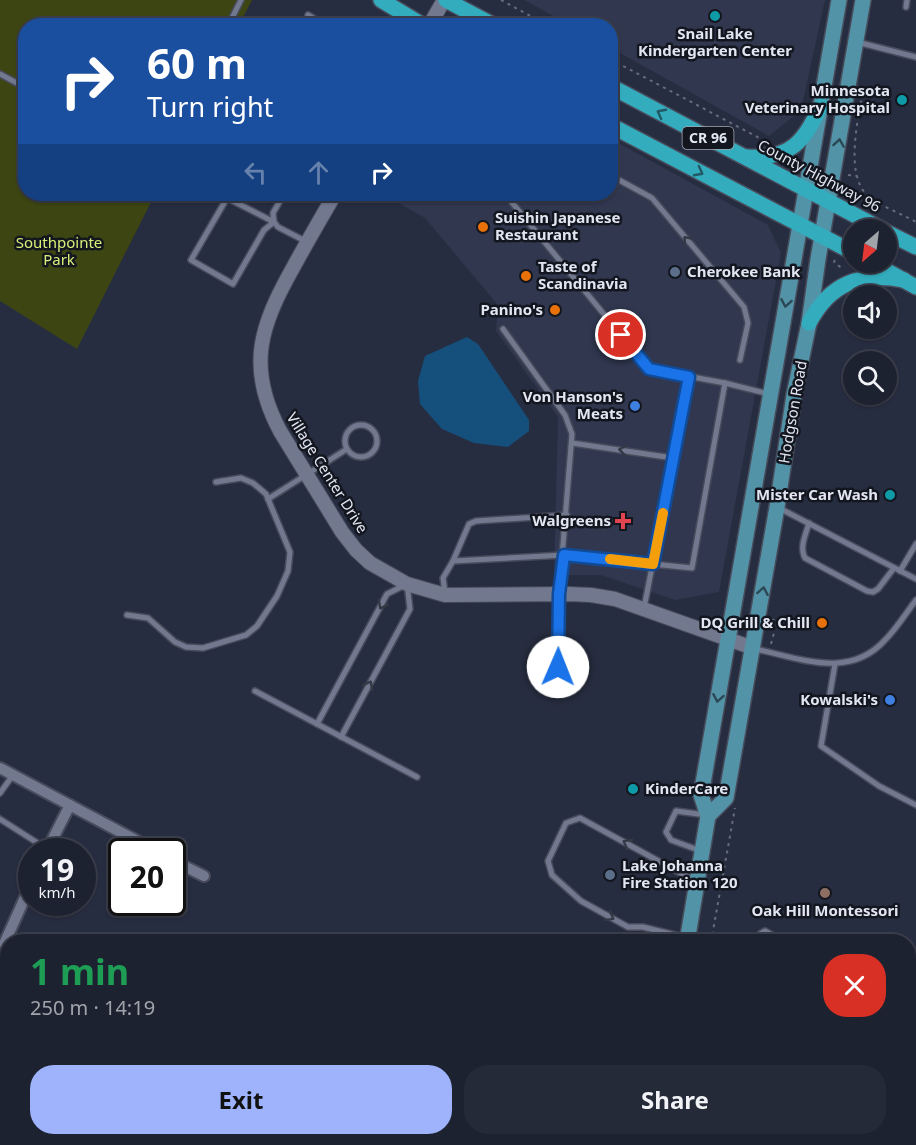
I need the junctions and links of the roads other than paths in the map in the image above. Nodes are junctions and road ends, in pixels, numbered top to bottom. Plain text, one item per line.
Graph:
1 (241, 0) edge
2 (381, 0) edge
3 (445, 0) edge
4 (839, 0) edge
5 (862, 0) edge
6 (907, 0) edge
7 (906, 7) dead end
8 (308, 15) dead end
9 (232, 18) edge
10 (313, 18) edge
11 (411, 18) edge
12 (434, 18) edge
13 (480, 18) edge
14 (856, 42) junction
15 (916, 57) edge
16 (0, 74) edge
17 (18, 84) edge
18 (618, 90) edge
19 (821, 106) junction
20 (618, 129) edge
21 (743, 156) junction
22 (618, 180) edge
23 (805, 189) junction
24 (225, 201) edge
25 (233, 201) edge
26 (280, 201) edge
27 (330, 201) edge
28 (511, 201) edge
29 (829, 201) junction
30 (864, 219) edge
31 (274, 222) junction
32 (800, 225) junction
33 (822, 236) junction
34 (897, 237) edge
35 (307, 242) junction
36 (843, 247) edge
37 (916, 247) edge
38 (891, 273) edge
39 (910, 283) edge
40 (809, 323) junction
41 (503, 329) dead end
42 (740, 360) dead end
43 (689, 377) junction
44 (725, 383) junction
45 (770, 394) junction
46 (572, 443) junction
47 (347, 449) junction
48 (673, 458) junction
49 (307, 475) junction
50 (216, 482) dead end
51 (268, 499) junction
52 (777, 507) junction
53 (567, 515) junction
54 (809, 524) junction
55 (916, 544) edge
56 (564, 555) junction
57 (453, 561) junction
58 (653, 564) junction
59 (897, 569) junction
60 (916, 579) edge
61 (407, 584) junction
62 (559, 594) junction
63 (445, 595) junction
64 (916, 600) edge
65 (643, 609) junction
66 (127, 615) dead end
67 (728, 640) junction
68 (753, 648) junction
69 (835, 664) junction
70 (562, 673) dead end
71 (255, 691) dead end
72 (317, 724) junction
73 (341, 736) junction
74 (0, 768) edge
75 (13, 775) junction
76 (417, 777) dead end
77 (0, 793) edge
78 (916, 805) edge
79 (70, 806) junction
80 (708, 816) junction
81 (0, 819) edge
82 (28, 838) edge
83 (54, 838) edge
84 (131, 838) edge
85 (701, 851) junction
86 (186, 867) edge
87 (204, 876) dead end
88 (696, 881) junction
89 (18, 913) edge
90 (9, 934) edge
91 (667, 934) edge
92 (688, 934) edge

1 - 9 lane
2 - 11 main road
3 - 12 street
3 - 13 main road
4 - 19 main road, Hodgson Road
5 - 14 main road, Hodgson Road
6 - 7 lane
8 - 10 lane
14 - 15 lane
29 -> 14 main road, Hodgson Road
16 - 17 lane
21 -> 18 main road, County Highway 96 / CR 96
19 - 21 main road
19 - 23 main road, Hodgson Road
20 -> 32 main road, CR 96
21 - 23 main road, County Highway 96 / CR 96
42 -> 22 lane
23 - 29 main road, County Highway 96 / CR 96
23 - 32 main road, Hodgson Road
24 - 31 lane
25 - 31 lane
26 - 31 lane
27 - 35 street, Village Center Drive
28 - 43 lane
29 - 30 main road, County Highway 96 / CR 96
29 - 33 main road, Hodgson Road
31 - 35 lane
32 - 33 main road, CR 96
32 -> 45 main road, Hodgson Road
33 - 36 main road, CR 96
33 - 40 main road, Hodgson Road
34 - 37 main road, County Highway 96 / CR 96
35 - 49 street, Village Center Drive
38 - 39 main road
39 - 40 main road
40 - 52 main road, Hodgson Road
41 - 46 lane
43 - 44 lane
43 - 48 lane
44 - 45 lane
44 - 58 lane
45 - 67 main road, Hodgson Road
48 -> 46 lane
46 - 53 lane
47 - 47 lane
47 - 49 lane
48 - 58 lane
49 - 51 lane
49 - 61 street, Village Center Drive
50 - 51 lane
51 - 66 lane
52 - 54 lane
68 -> 52 main road, Hodgson Road
53 - 56 lane
53 - 57 lane
54 - 59 lane
54 - 59 lane
55 - 59 lane
56 - 57 lane
56 - 58 lane
56 - 62 lane
57 - 63 lane
58 - 65 lane
59 - 60 lane
61 - 63 street, Village Center Drive
61 -> 72 lane
73 -> 61 lane
62 - 63 street, Village Center Drive
62 - 65 street, Village Center Drive
62 - 70 lane
64 - 69 lane
65 - 67 street, Village Center Drive
67 - 68 street, Village Center Drive
67 -> 80 main road, Hodgson Road
68 - 69 lane
68 - 80 main road, Hodgson Road
69 - 78 lane
71 - 72 lane
72 - 73 lane
73 - 76 lane
74 - 75 street
75 - 77 lane
75 - 79 street
79 - 83 street
79 - 84 street
80 - 85 main road, Hodgson Road
80 - 85 lane
81 - 82 lane
85 - 88 main road, Hodgson Road
86 - 87 street
88 -> 91 lane
88 - 92 main road, Hodgson Road
89 - 90 street

